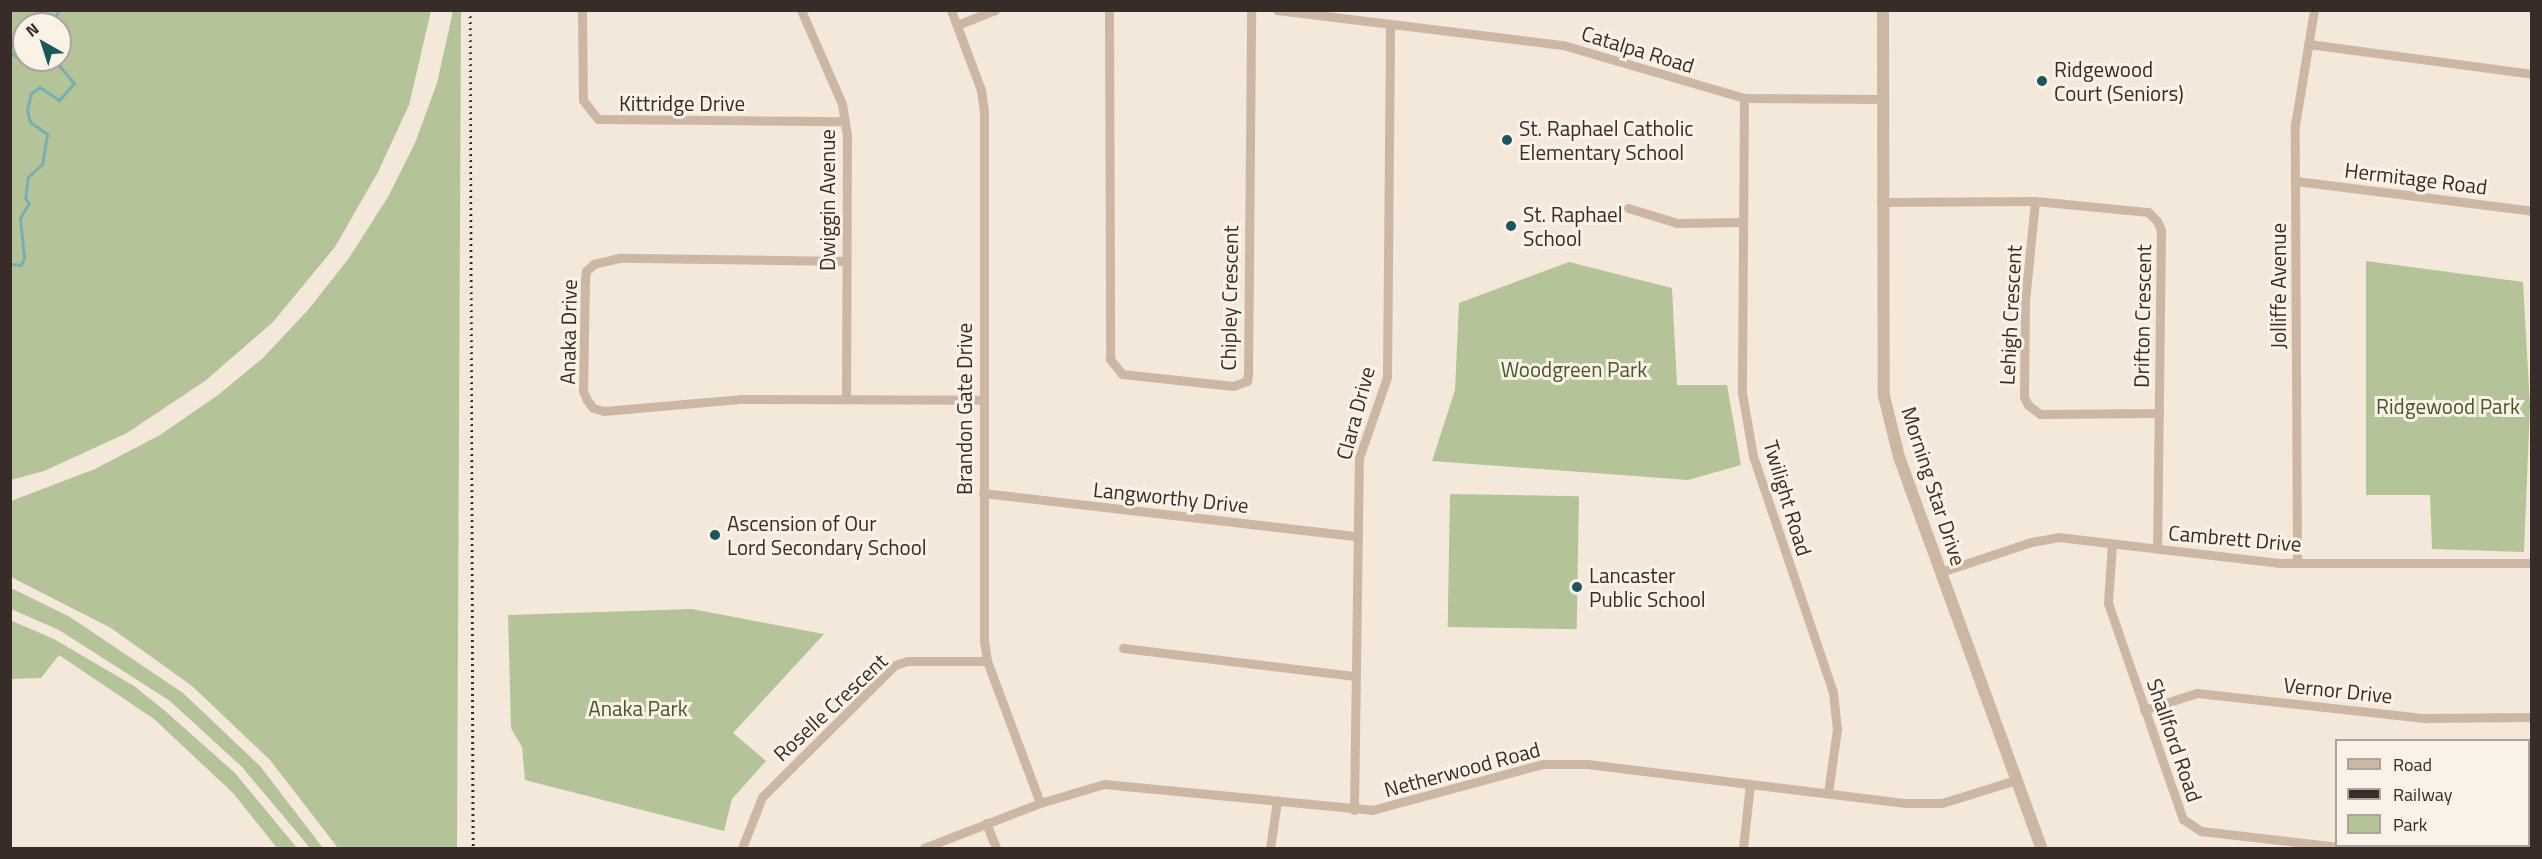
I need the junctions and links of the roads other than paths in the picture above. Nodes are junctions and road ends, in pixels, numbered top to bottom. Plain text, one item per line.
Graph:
1 (582, 10) edge
2 (801, 10) edge
3 (951, 10) edge
4 (995, 10) edge
5 (1110, 10) edge
6 (1251, 10) edge
7 (1277, 10) edge
8 (1883, 10) edge
9 (2314, 10) edge
10 (957, 25) junction
11 (1390, 25) junction
12 (2308, 44) junction
13 (2532, 74) edge
14 (1744, 98) junction
15 (1882, 99) junction
16 (845, 121) junction
17 (2296, 181) junction
18 (2036, 201) junction
19 (1881, 202) junction
20 (1629, 208) dead end
21 (2532, 211) edge
22 (1742, 222) junction
23 (845, 261) junction
24 (846, 399) junction
25 (981, 400) junction
26 (2159, 413) junction
27 (983, 493) junction
28 (1355, 536) junction
29 (2112, 544) junction
30 (2157, 548) junction
31 (2296, 563) junction
32 (2532, 563) edge
33 (1941, 572) junction
34 (1123, 648) dead end
35 (987, 661) junction
36 (1355, 676) junction
37 (2144, 710) junction
38 (2532, 717) edge
39 (2016, 780) junction
40 (1750, 784) junction
41 (1828, 793) junction
42 (1277, 801) junction
43 (1040, 803) junction
44 (1354, 810) junction
45 (986, 823) junction
46 (742, 849) edge
47 (924, 849) edge
48 (996, 849) edge
49 (1270, 849) edge
50 (1743, 849) edge
51 (2041, 849) edge
52 (2347, 849) edge

1 - 16 street, Kittridge Drive
2 - 16 street, Dwiggin Avenue
3 - 10 street, Brandon Gate Drive
4 - 10 street
5 - 6 street, Chipley Crescent
7 - 11 street, Catalpa Road
8 - 15 street, Morning Star Drive
9 - 12 street, Jolliffe Avenue
10 - 25 street, Brandon Gate Drive
11 - 14 street, Catalpa Road
11 - 28 street, Clara Drive
12 - 13 street
12 - 17 street, Jolliffe Avenue
14 - 15 street, Catalpa Road
14 - 22 street, Twilight Road
15 - 19 street, Morning Star Drive
16 - 23 street, Dwiggin Avenue
17 - 21 street, Hermitage Road
17 - 31 street, Jolliffe Avenue
18 - 19 street, Drifton Crescent
18 - 26 street, Drifton Crescent
18 - 26 street, Lehigh Crescent
19 - 33 street, Morning Star Drive
20 - 22 street
22 - 41 street, Twilight Road
23 - 24 street, Dwiggin Avenue
23 - 24 street, Anaka Drive
24 - 25 street, Anaka Drive
25 - 27 street, Brandon Gate Drive
26 - 30 street, Drifton Crescent
27 - 28 street, Langworthy Drive
27 - 35 street, Brandon Gate Drive
28 - 36 street, Clara Drive
29 - 30 street, Cambrett Drive
29 - 33 street, Cambrett Drive
29 - 37 street, Shallford Road
30 - 31 street, Cambrett Drive
31 - 32 street, Cambrett Drive
33 - 39 street, Morning Star Drive
34 - 36 street
35 - 43 street, Brandon Gate Drive
35 - 46 street, Roselle Crescent
36 - 44 street, Clara Drive
37 - 38 street, Vernor Drive
37 - 52 street, Shallford Road
39 - 41 street, Netherwood Road
39 - 51 street, Morning Star Drive
40 - 41 street, Netherwood Road
40 - 44 street, Netherwood Road
40 - 50 street
42 - 43 street, Netherwood Road
42 - 44 street, Netherwood Road
42 - 49 street
43 - 45 street, Netherwood Road
45 - 47 street, Netherwood Road
45 - 48 street

